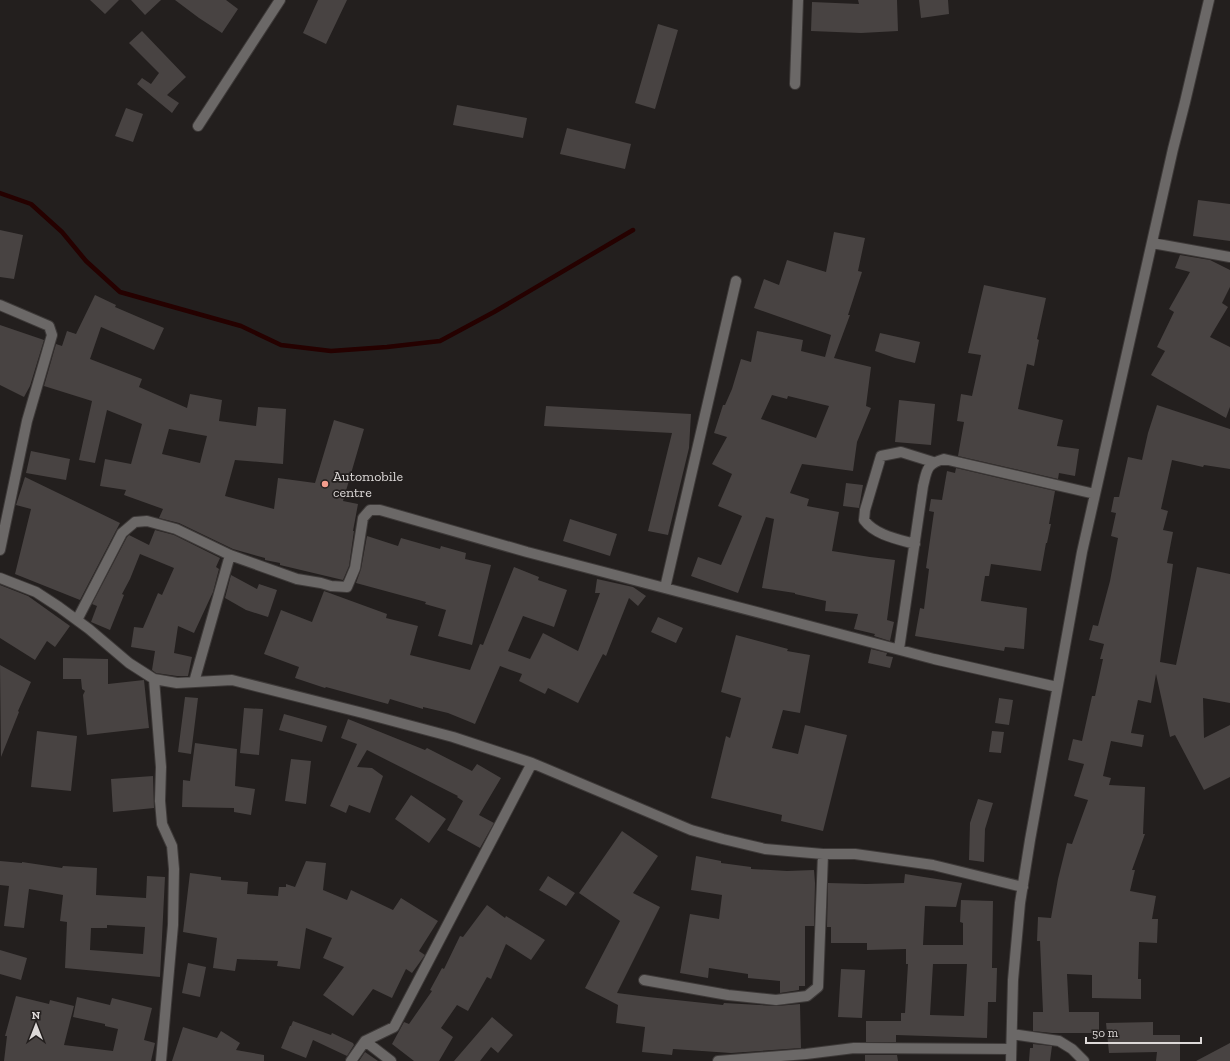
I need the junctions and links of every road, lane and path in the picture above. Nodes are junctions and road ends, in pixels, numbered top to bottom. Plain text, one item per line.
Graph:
1 (280, 0) edge
2 (798, 0) edge
3 (1209, 0) edge
4 (794, 84) dead end
5 (198, 126) dead end
6 (1152, 243) junction
7 (1230, 257) edge
8 (736, 281) dead end
9 (0, 305) edge
10 (933, 462) junction
11 (1095, 494) junction
12 (915, 544) junction
13 (0, 550) edge
14 (230, 555) junction
15 (0, 578) edge
16 (665, 588) junction
17 (77, 620) junction
18 (900, 649) junction
19 (154, 679) junction
20 (194, 682) junction
21 (1057, 687) junction
22 (532, 763) junction
23 (823, 854) junction
24 (1023, 887) junction
25 (644, 980) dead end
26 (1012, 1034) junction
27 (365, 1042) junction
28 (1011, 1049) junction
29 (160, 1061) edge
30 (351, 1061) edge
31 (391, 1061) edge
32 (718, 1061) edge
33 (1011, 1061) edge
34 (1084, 1061) edge

1 - 5 street
2 - 4 street
3 - 6 street
6 - 7 street
6 - 11 street
8 - 16 street
9 - 13 street
10 - 11 street
10 - 12 street
10 - 12 street
11 - 21 street
12 - 18 street
14 - 16 street
14 - 17 street
14 - 20 street
15 - 17 street
16 - 18 street
17 - 19 street
18 - 21 street
19 - 20 street
19 - 29 street
20 - 22 street
21 - 24 street
22 - 23 street
22 - 27 street
23 - 24 street
23 - 25 street
24 - 26 street
26 - 28 street
26 - 34 street
27 - 30 street
27 - 31 street
28 - 32 street
28 - 33 street

